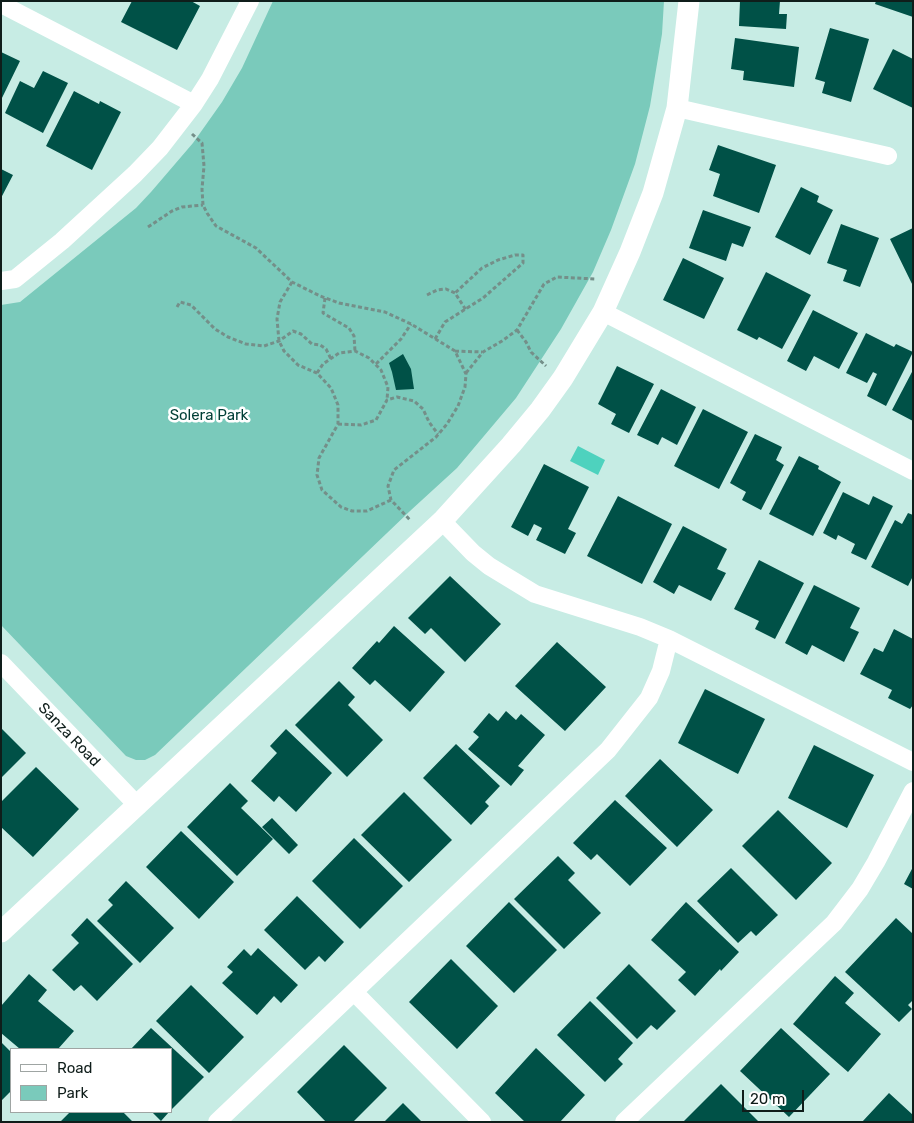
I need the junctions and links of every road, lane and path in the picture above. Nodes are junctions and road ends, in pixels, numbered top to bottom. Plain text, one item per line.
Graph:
1 (250, 1) edge
2 (689, 1) edge
3 (1, 4) edge
4 (194, 104) junction
5 (678, 108) junction
6 (180, 122) junction
7 (888, 156) dead end
8 (203, 205) junction
9 (148, 227) dead end
10 (1, 281) edge
11 (292, 282) junction
12 (614, 288) junction
13 (455, 293) junction
14 (427, 296) dead end
15 (325, 298) junction
16 (177, 307) dead end
17 (466, 310) junction
18 (603, 312) junction
19 (411, 324) junction
20 (517, 330) junction
21 (280, 340) junction
22 (436, 340) junction
23 (355, 351) junction
24 (455, 351) junction
25 (483, 352) junction
26 (331, 359) junction
27 (376, 364) junction
28 (317, 373) junction
29 (466, 374) junction
30 (563, 378) junction
31 (387, 400) junction
32 (338, 424) junction
33 (438, 434) junction
34 (913, 471) edge
35 (391, 500) junction
36 (442, 521) junction
37 (425, 536) junction
38 (669, 639) junction
39 (1, 663) edge
40 (913, 762) edge
41 (913, 791) edge
42 (138, 806) junction
43 (1, 932) edge
44 (354, 992) junction
45 (218, 1122) edge
46 (482, 1122) edge
47 (624, 1122) edge

1 - 4 street
2 - 5 street
3 - 4 street
4 - 6 street
5 - 7 street
5 - 12 street
6 - 8 path
6 - 10 street
8 - 9 path
8 - 11 path
11 - 15 path
11 - 21 path
12 - 18 street
12 - 20 path
13 - 14 path
13 - 17 path
13 - 17 path
15 - 19 path
15 - 23 path
16 - 21 path
17 - 22 path
18 - 30 street
18 - 34 street
19 - 22 path
19 - 27 path
20 - 25 path
20 - 30 path
21 - 26 path
21 - 28 path
22 - 24 path
23 - 26 path
23 - 27 path
24 - 25 path
24 - 29 path
25 - 29 path
26 - 28 path
27 - 31 path
28 - 32 path
29 - 33 path
30 - 36 street
31 - 32 path
31 - 33 path
32 - 35 path
33 - 35 path
35 - 37 path
36 - 37 street
36 - 38 street
37 - 42 street
38 - 40 street
38 - 44 street
39 - 42 street, Sanza Road
41 - 47 street
42 - 43 street
44 - 45 street
44 - 46 street

